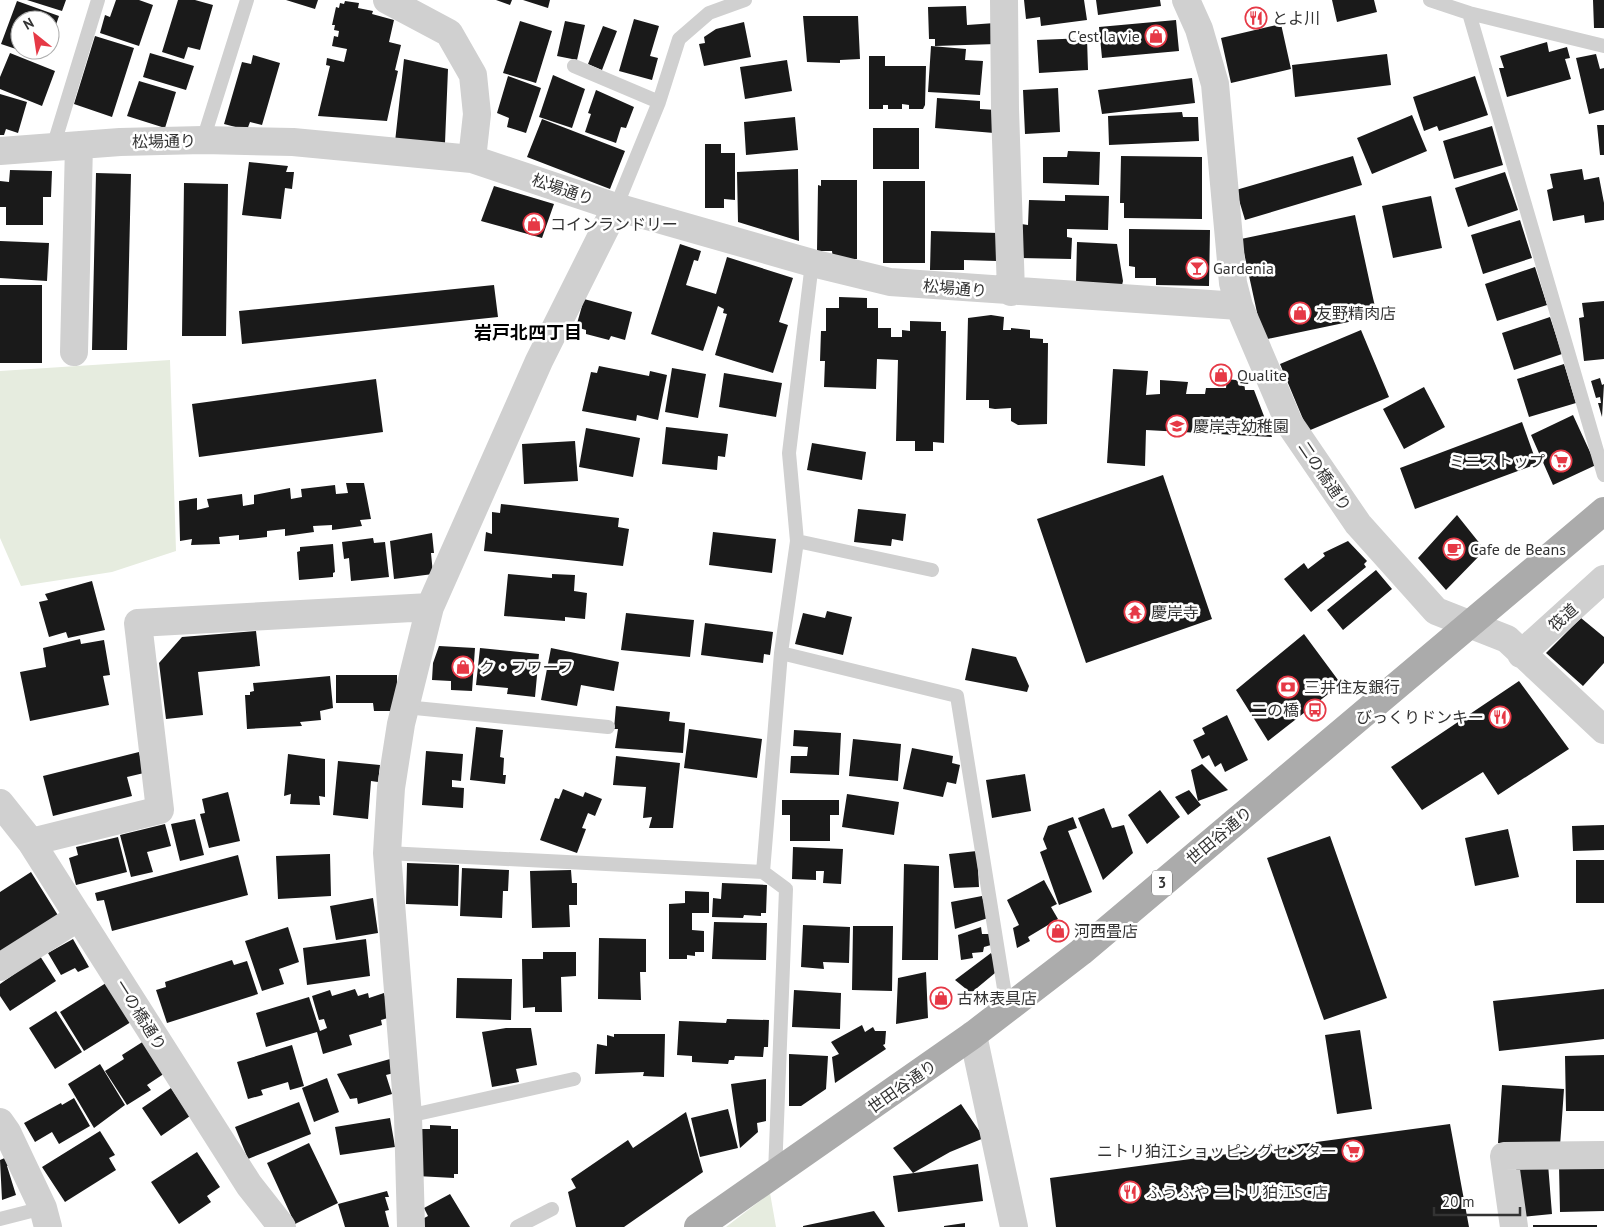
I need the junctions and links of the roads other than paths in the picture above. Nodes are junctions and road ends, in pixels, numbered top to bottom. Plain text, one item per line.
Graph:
1 (98, 0) edge
2 (247, 0) edge
3 (387, 0) edge
4 (745, 0) edge
5 (1004, 0) edge
6 (1186, 0) edge
7 (1430, 0) edge
8 (413, 6) edge
9 (1469, 14) junction
10 (1604, 46) edge
11 (574, 66) dead end
12 (659, 102) junction
13 (203, 140) junction
14 (66, 146) junction
15 (0, 151) edge
16 (472, 159) junction
17 (616, 207) junction
18 (812, 263) junction
19 (1011, 292) junction
20 (1239, 306) junction
21 (74, 352) dead end
22 (1604, 475) edge
23 (1604, 511) edge
24 (798, 541) junction
25 (932, 570) dead end
26 (1604, 580) edge
27 (430, 607) junction
28 (1471, 623) junction
29 (781, 653) junction
30 (1521, 654) junction
31 (405, 707) junction
32 (608, 728) dead end
33 (1604, 730) edge
34 (0, 803) edge
35 (31, 842) junction
36 (388, 853) junction
37 (764, 872) junction
38 (79, 917) junction
39 (0, 967) edge
40 (1007, 1007) junction
41 (973, 1036) junction
42 (574, 1078) dead end
43 (408, 1116) junction
44 (0, 1122) edge
45 (1604, 1154) edge
46 (775, 1175) junction
47 (552, 1209) dead end
48 (46, 1217) edge
49 (0, 1219) edge
50 (282, 1227) edge
51 (412, 1227) edge
52 (517, 1227) edge
53 (698, 1227) edge
54 (1014, 1227) edge
55 (1514, 1227) edge

1 - 14 lane
2 - 13 lane
3 - 8 street
4 - 12 lane
5 - 19 street
6 - 20 street, 二の橋通り
7 - 9 lane
8 - 16 street
9 - 10 lane
9 - 22 lane
11 - 12 lane
12 - 17 lane
13 - 14 street, 松場通り
13 - 16 street, 松場通り
14 - 15 street, 松場通り
14 - 21 street
16 - 17 street, 松場通り
17 - 18 street, 松場通り
17 - 27 street
18 - 19 street, 松場通り
18 - 24 lane
19 - 20 street, 松場通り
20 - 28 street, 二の橋通り
23 - 28 main road, 世田谷通り / 3
24 - 25 lane
24 - 29 lane
26 - 30 street, 筏道
27 - 31 street
27 - 35 street
28 - 30 street, 二の橋通り
28 - 40 main road, 世田谷通り / 3
29 - 37 lane
29 - 40 lane
30 - 33 street, 二の橋通り
31 - 32 lane
31 - 36 street
34 - 35 street, 一の橋通り
35 - 38 street, 一の橋通り
36 - 37 lane
36 - 43 street
37 - 46 lane
38 - 39 street
38 - 50 street, 一の橋通り
40 - 41 main road, 世田谷通り / 3
41 - 46 main road, 世田谷通り / 3
41 - 54 street
42 - 43 lane
43 - 51 street
44 - 48 street
45 - 55 street
46 - 53 main road, 世田谷通り / 3
47 - 52 lane
48 - 49 lane

